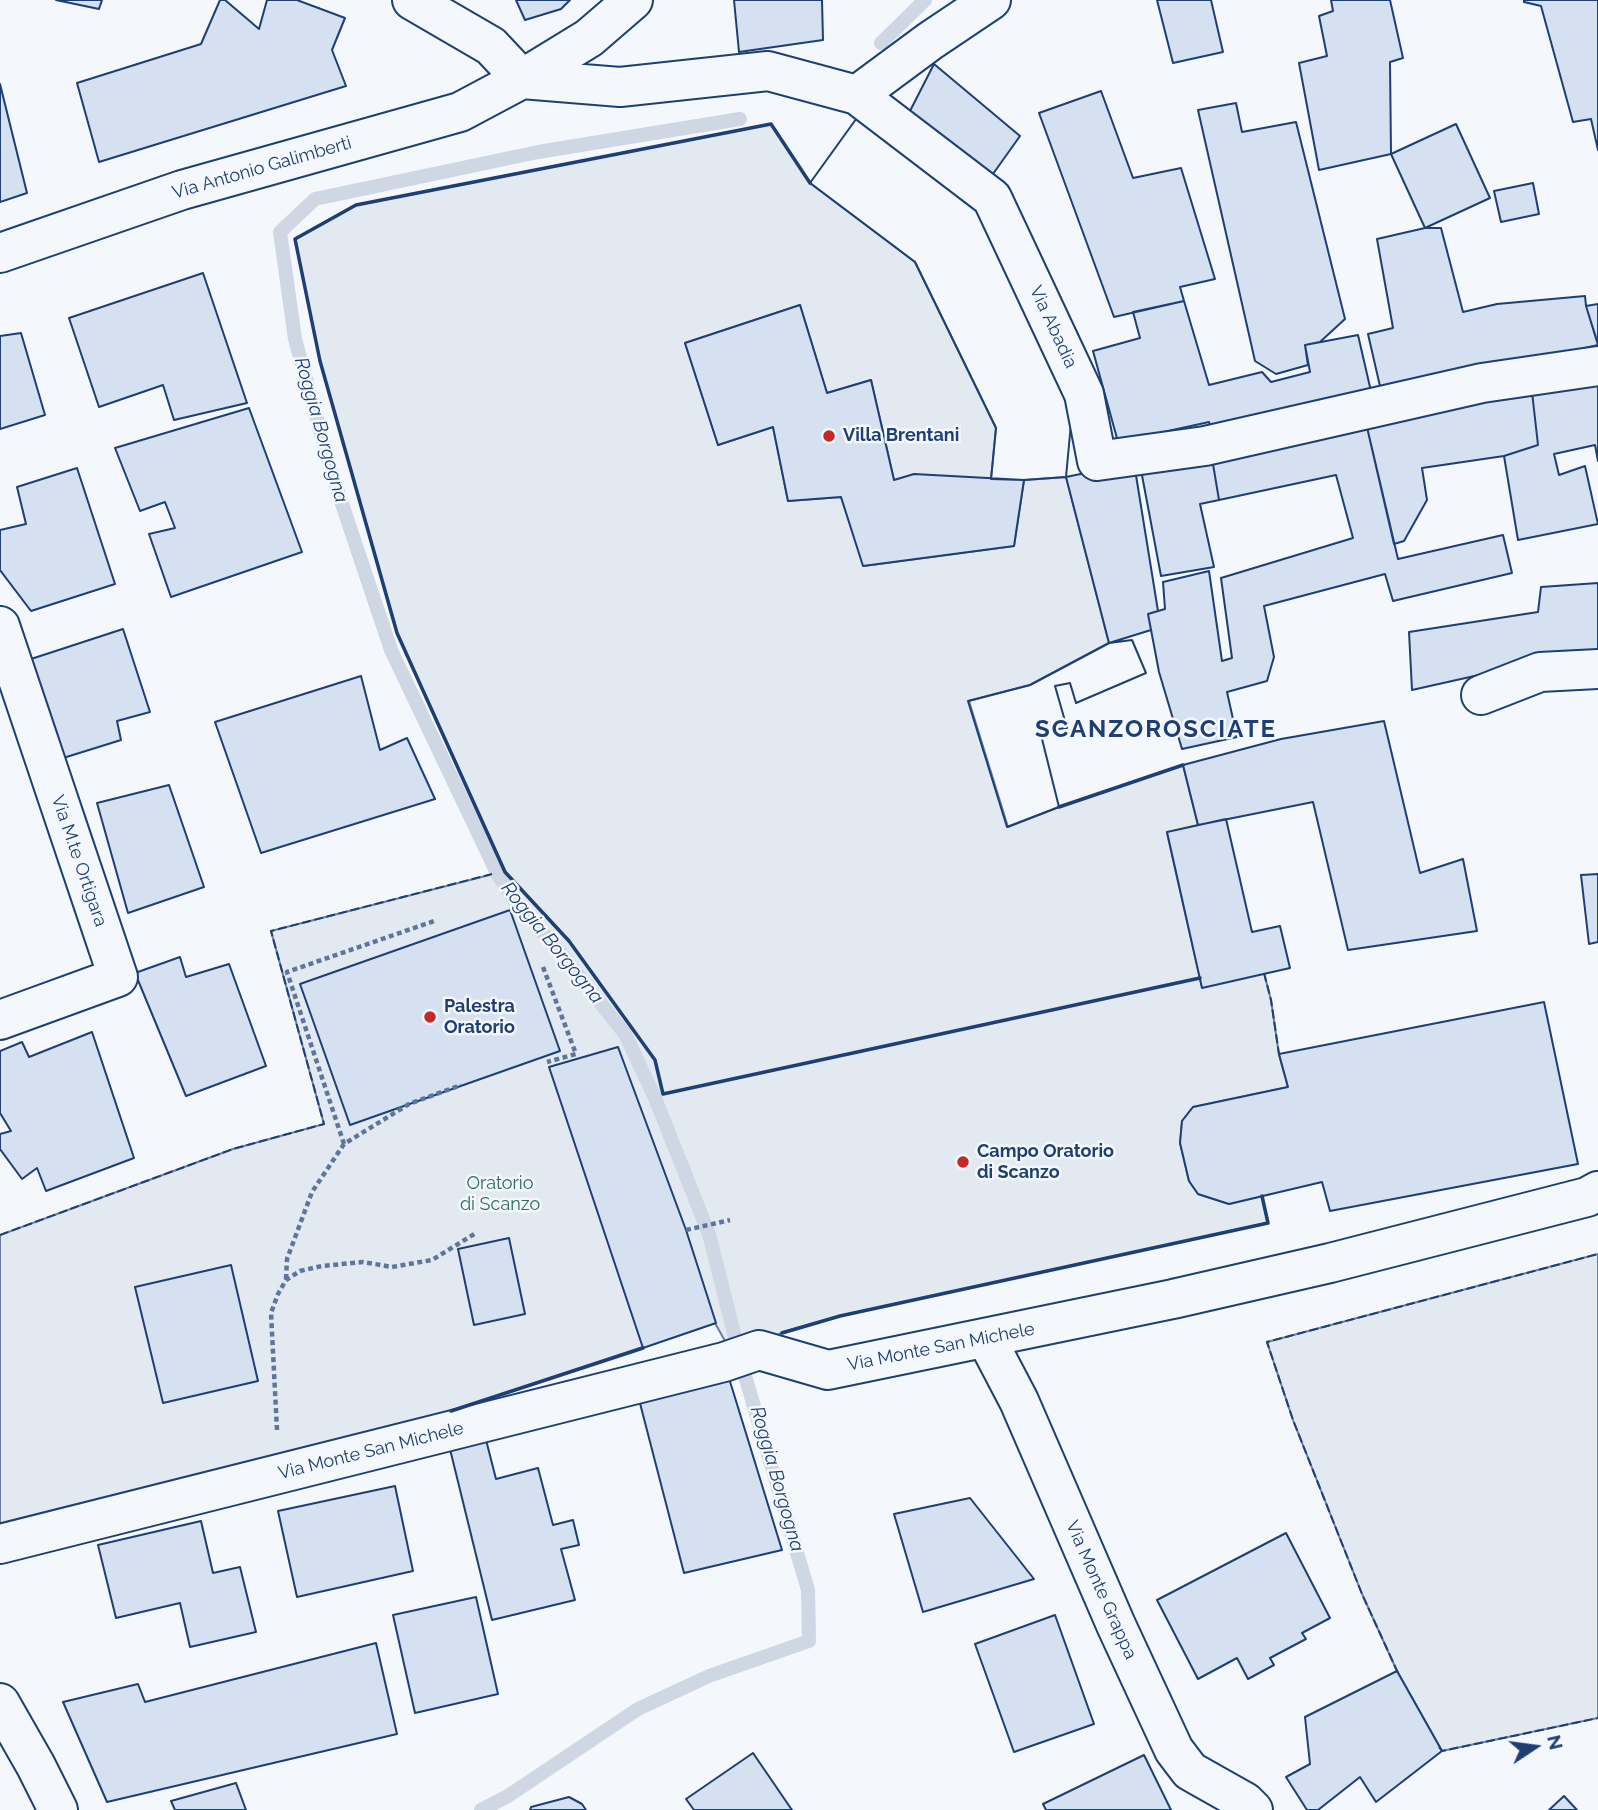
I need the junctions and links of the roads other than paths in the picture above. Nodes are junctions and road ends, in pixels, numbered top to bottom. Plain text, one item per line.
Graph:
1 (412, 0) edge
2 (633, 0) edge
3 (991, 0) edge
4 (522, 79) junction
5 (857, 95) junction
6 (0, 253) edge
7 (1598, 366) edge
8 (0, 626) edge
9 (1598, 669) edge
10 (1481, 695) dead end
11 (0, 1020) edge
12 (1592, 1194) edge
13 (986, 1338) junction
14 (0, 1544) edge
15 (0, 1703) edge
16 (58, 1810) edge
17 (1253, 1810) edge

1 - 4 street
2 - 4 street, Via Antonio Galimberti
3 - 5 street
4 - 5 street, Via Abadia
4 - 6 street, Via Antonio Galimberti
5 - 7 street, Via Abadia
8 - 11 street, Via M.te Ortigara
9 - 10 street
12 - 13 street, Via Monte San Michele
13 - 14 street, Via Monte San Michele
13 - 17 street, Via Monte Grappa
15 - 16 street

